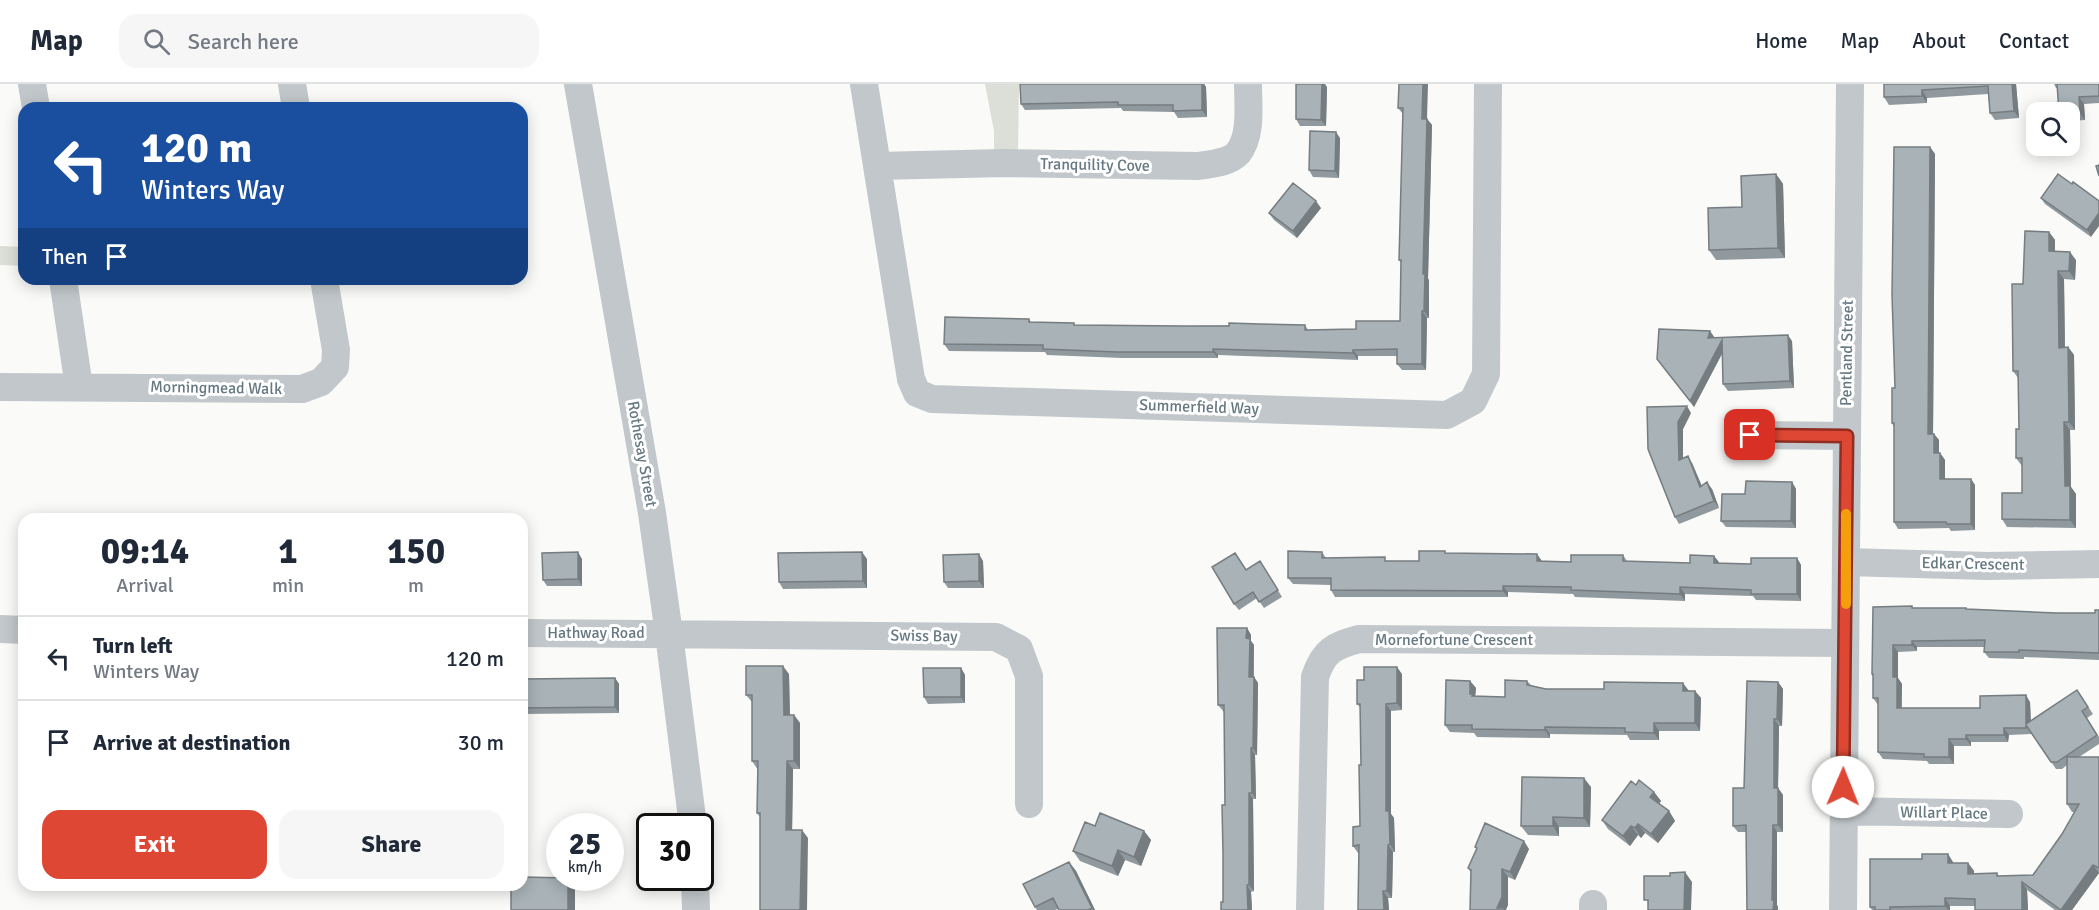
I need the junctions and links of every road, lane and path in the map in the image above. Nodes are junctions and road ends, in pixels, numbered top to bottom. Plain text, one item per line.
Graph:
1 (32, 84) edge
2 (292, 84) edge
3 (578, 84) edge
4 (864, 84) edge
5 (1248, 84) edge
6 (1488, 84) edge
7 (1850, 84) edge
8 (35, 102) edge
9 (295, 102) edge
10 (877, 166) junction
11 (64, 285) edge
12 (325, 285) edge
13 (0, 387) edge
14 (79, 387) junction
15 (1750, 435) dead end
16 (1847, 436) junction
17 (1846, 562) junction
18 (2099, 564) edge
19 (0, 629) edge
20 (18, 630) edge
21 (528, 633) edge
22 (669, 634) junction
23 (1845, 644) junction
24 (1029, 804) dead end
25 (1843, 811) junction
26 (691, 813) edge
27 (2009, 814) dead end
28 (695, 891) edge
29 (696, 910) edge
30 (1310, 910) edge
31 (1843, 910) edge

1 - 8 street
2 - 9 street
3 - 22 street, Rothesay Street
4 - 10 street, Summerfield Way
5 - 10 street, Tranquility Cove
6 - 10 street, Summerfield Way
7 - 16 street, Pentland Street
11 - 14 street
12 - 14 street, Morningmead Walk
13 - 14 street, Morningmead Walk
15 - 16 street
16 - 17 street, Pentland Street
17 - 18 street, Edkar Crescent
17 - 23 street, Pentland Street
19 - 20 street
21 - 22 street, Hathway Road
22 - 24 street, Swiss Bay
22 - 26 street, Rothesay Street
23 - 25 street, Pentland Street
23 - 30 street, Mornefortune Crescent
25 - 27 street, Willart Place
25 - 31 street, Pentland Street
28 - 29 street

